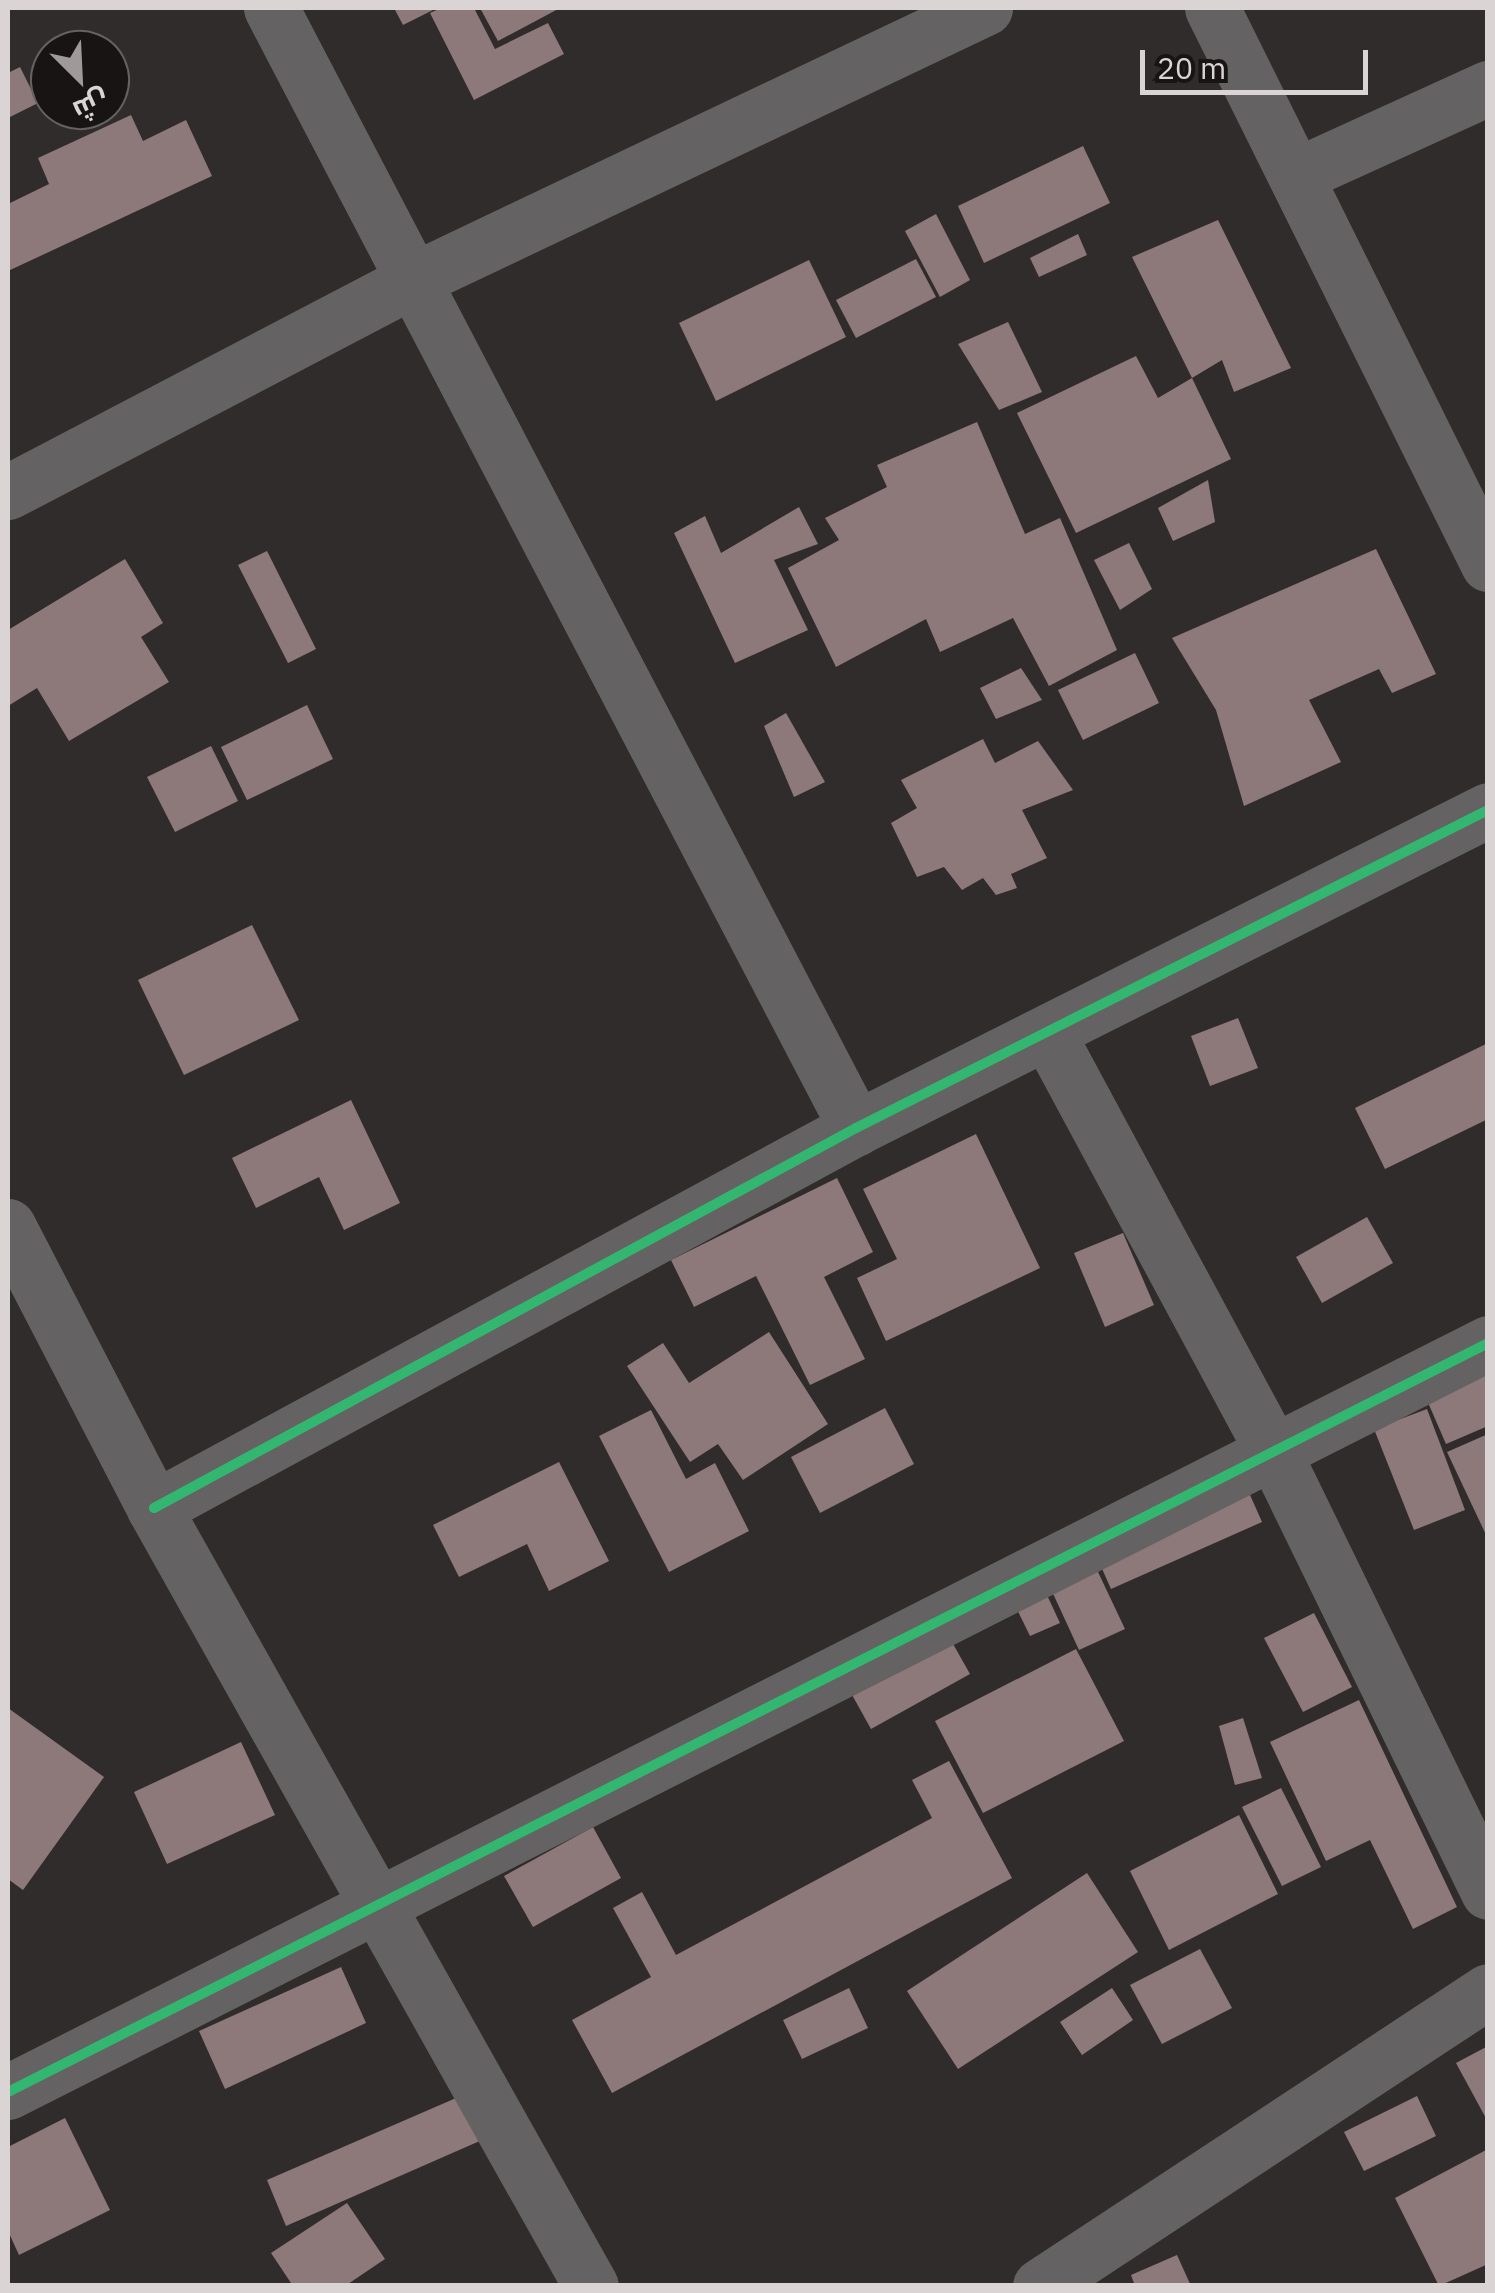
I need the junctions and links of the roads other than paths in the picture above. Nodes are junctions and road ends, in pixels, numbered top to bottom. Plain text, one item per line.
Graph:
1 (271, 8) edge
2 (985, 8) edge
3 (1212, 8) edge
4 (1488, 88) edge
5 (1299, 174) junction
6 (417, 278) junction
7 (8, 492) edge
8 (1488, 564) edge
9 (1488, 810) edge
10 (1048, 1034) junction
11 (856, 1128) junction
12 (8, 1226) edge
13 (1488, 1343) edge
14 (1275, 1456) junction
15 (154, 1508) junction
16 (1488, 1892) edge
17 (376, 1900) junction
18 (1488, 1992) edge
19 (8, 2092) edge
20 (591, 2286) edge
21 (1040, 2286) edge

1 - 6 street
2 - 6 street
3 - 5 street
4 - 5 street
5 - 8 street
6 - 7 street
6 - 11 street
9 - 10 street
10 - 11 street
10 - 14 street
11 - 15 street
12 - 15 street
13 - 14 street
14 - 16 street
14 - 17 street
15 - 17 street
17 - 19 street
17 - 20 street
18 - 21 street

